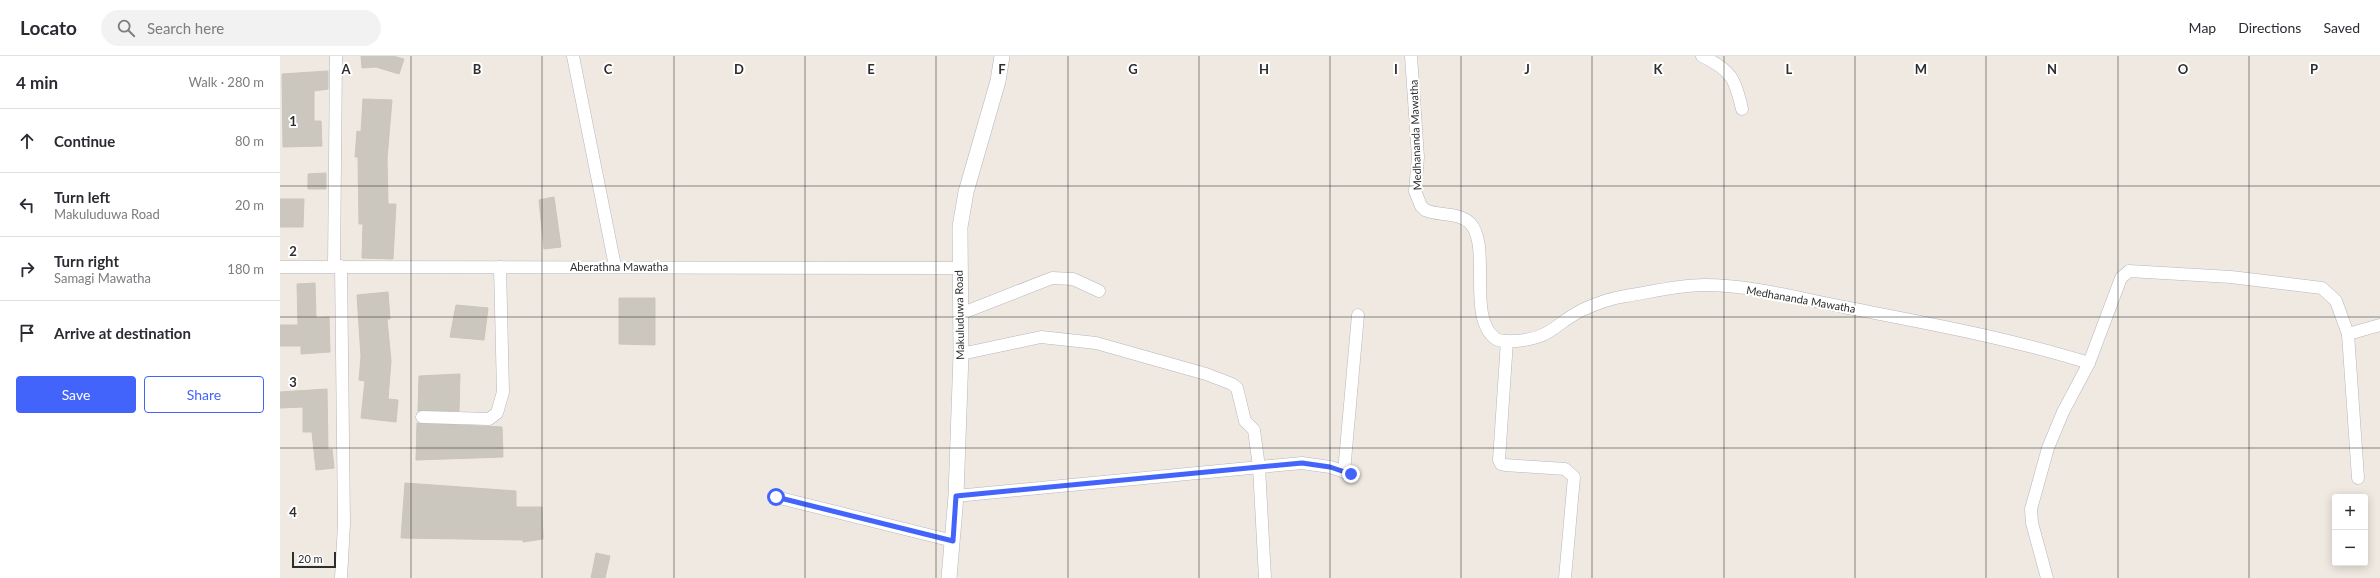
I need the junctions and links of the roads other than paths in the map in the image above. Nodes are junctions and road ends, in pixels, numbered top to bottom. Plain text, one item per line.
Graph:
1 (336, 56) edge
2 (573, 56) edge
3 (1002, 56) edge
4 (1412, 56) edge
5 (1702, 56) edge
6 (1742, 109) dead end
7 (337, 266) junction
8 (615, 266) junction
9 (280, 267) edge
10 (500, 267) junction
11 (959, 268) junction
12 (1099, 291) dead end
13 (960, 314) junction
14 (1358, 315) dead end
15 (2380, 325) edge
16 (2348, 334) junction
17 (1507, 341) junction
18 (961, 354) junction
19 (2089, 363) junction
20 (422, 417) dead end
21 (1259, 467) junction
22 (2358, 478) dead end
23 (956, 496) junction
24 (776, 497) dead end
25 (953, 541) junction
26 (341, 578) edge
27 (949, 578) edge
28 (1265, 578) edge
29 (1565, 578) edge
30 (2047, 578) edge

1 - 7 street
2 - 8 street
3 - 11 street, Makuluduwa Road
4 - 17 street, Medhananda Mawatha
5 - 6 street
7 - 9 street, Aberathna Mawatha
7 - 10 street, Aberathna Mawatha
7 - 26 street
8 - 10 street, Aberathna Mawatha
8 - 11 street, Aberathna Mawatha
10 - 20 street
11 - 13 street, Makuluduwa Road
12 - 13 street
13 - 18 street, Makuluduwa Road
14 - 21 street
15 - 16 street
16 - 19 street
16 - 22 street
17 - 19 street, Medhananda Mawatha
17 - 29 street
18 - 21 street
18 - 23 street, Makuluduwa Road
19 - 30 street
21 - 23 street
21 - 28 street
23 - 25 street, Makuluduwa Road
24 - 25 street
25 - 27 street, Makuluduwa Road

